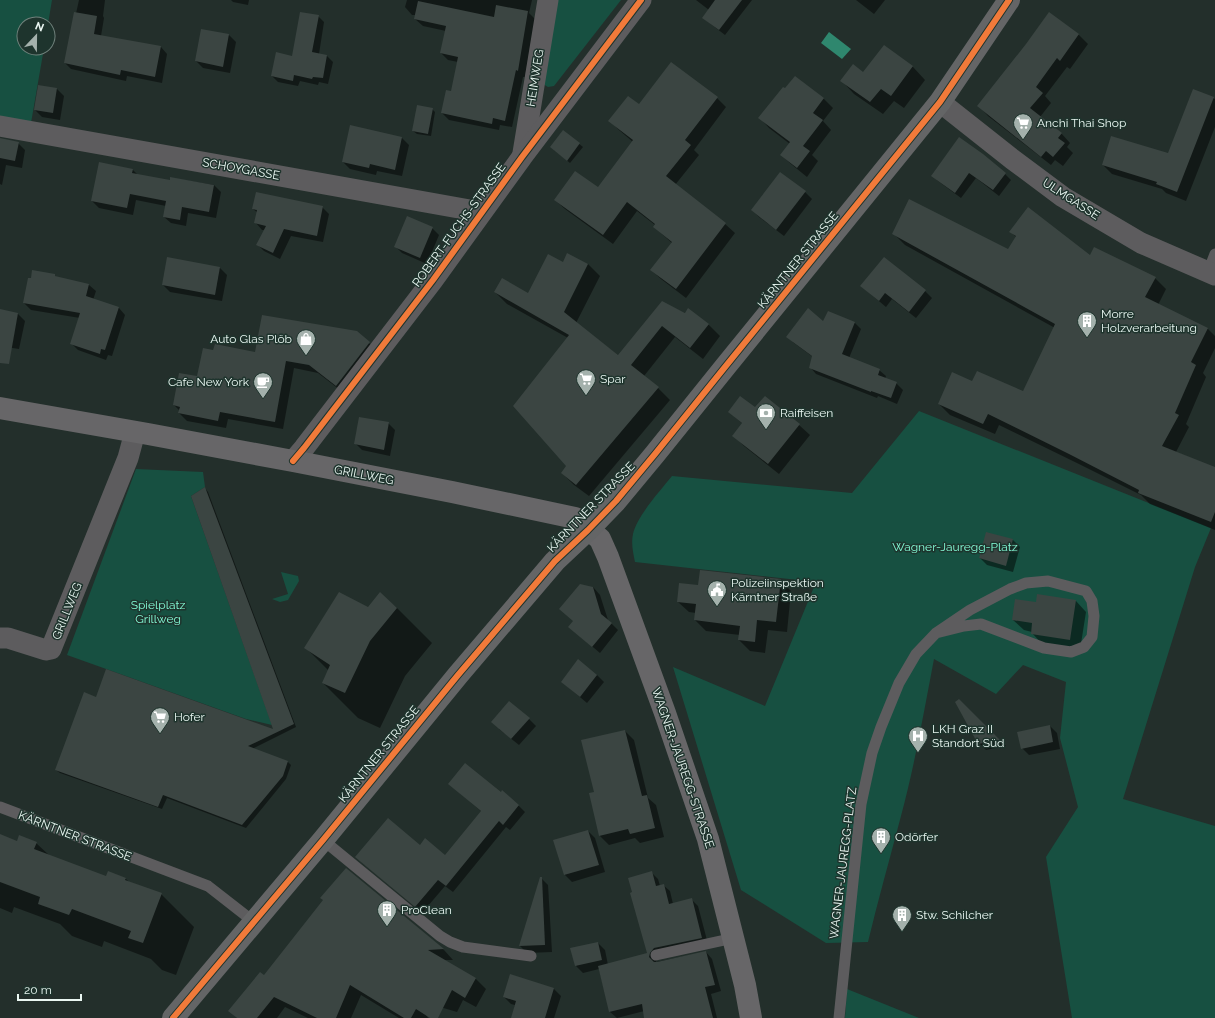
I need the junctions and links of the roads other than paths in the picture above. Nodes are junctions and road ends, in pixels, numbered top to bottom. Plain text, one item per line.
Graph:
1 (548, 0) edge
2 (641, 0) edge
3 (1009, 0) edge
4 (940, 102) junction
5 (0, 126) edge
6 (522, 157) junction
7 (481, 212) junction
8 (1213, 267) edge
9 (0, 408) edge
10 (135, 432) junction
11 (293, 461) junction
12 (588, 530) junction
13 (936, 633) junction
14 (0, 638) edge
15 (0, 807) edge
16 (323, 840) junction
17 (254, 922) junction
18 (734, 938) junction
19 (656, 955) dead end
20 (531, 956) dead end
21 (173, 1018) edge
22 (752, 1018) edge
23 (839, 1018) edge

1 - 6 street, HEIMWEG
2 - 6 street, ROBERT-FUCHS-STRASSE
3 - 4 main road, KÄRNTNER STRASSE
4 - 8 street, ULMGASSE
4 - 12 main road, KÄRNTNER STRASSE
5 - 7 street, SCHOYGASSE
6 - 7 street, ROBERT-FUCHS-STRASSE
7 - 11 street, ROBERT-FUCHS-STRASSE
9 - 10 main road, GRILLWEG
10 - 11 main road, GRILLWEG
10 - 14 street, GRILLWEG
11 - 12 main road, GRILLWEG
12 - 16 main road, KÄRNTNER STRASSE
12 - 18 main road, WAGNER-JAUREGG-STRASSE
13 - 13 lane, WAGNER-JAUREGG-PLATZ
13 - 23 lane, WAGNER-JAUREGG-PLATZ
15 - 17 lane, KÄRNTNER STRASSE
16 - 17 main road, KÄRNTNER STRASSE
16 - 20 lane
17 - 21 main road, KÄRNTNER STRASSE
18 - 19 lane
18 - 22 main road, WAGNER-JAUREGG-STRASSE

